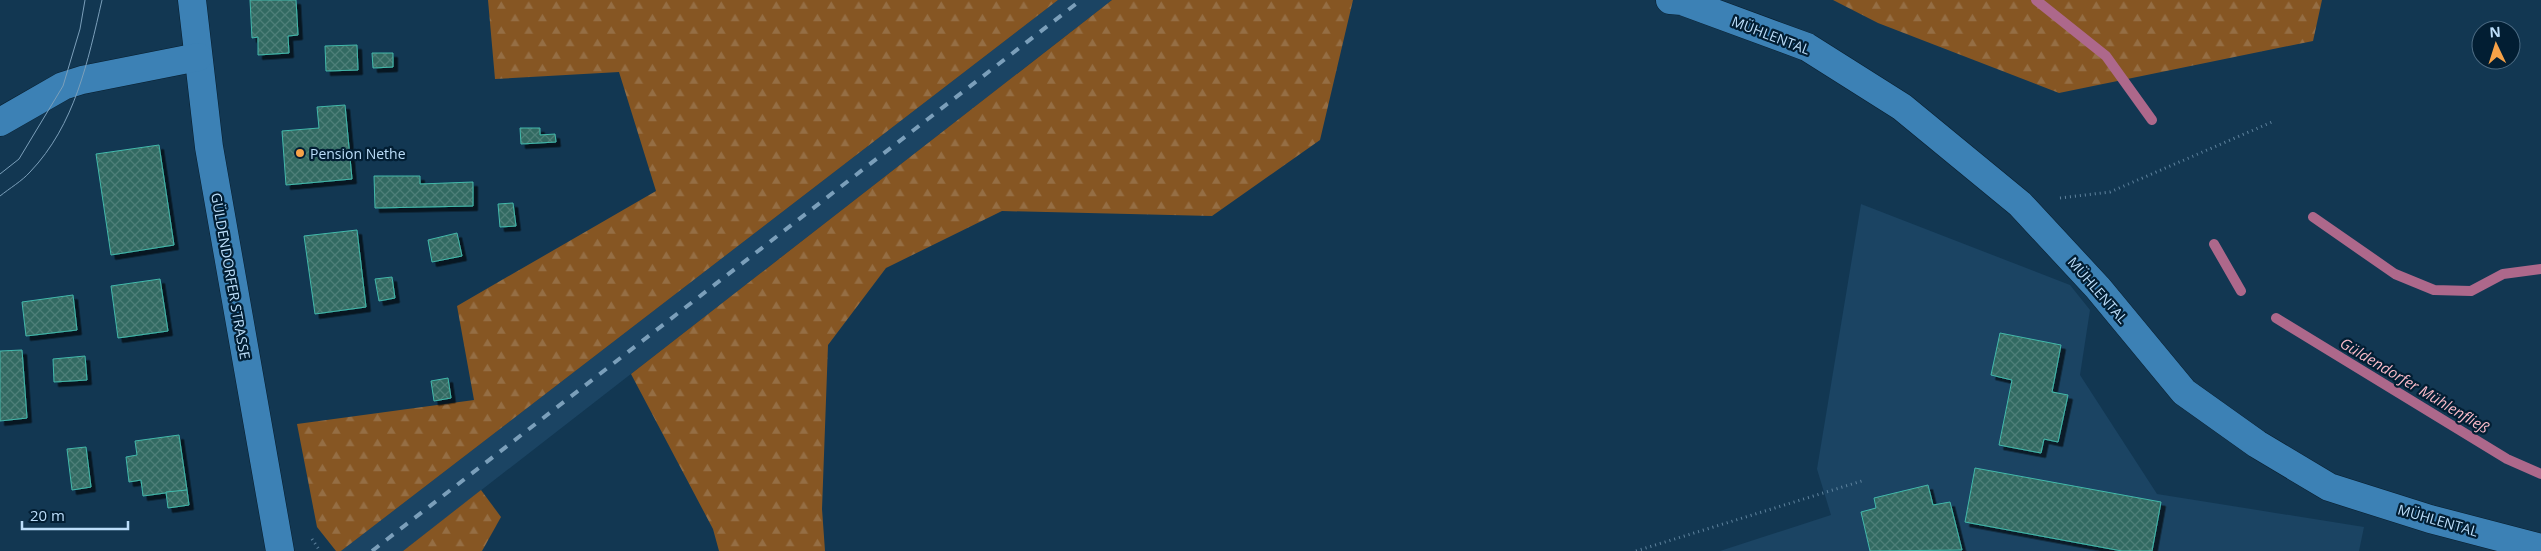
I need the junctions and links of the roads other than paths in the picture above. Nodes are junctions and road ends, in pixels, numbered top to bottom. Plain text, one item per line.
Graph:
1 (192, 0) edge
2 (1670, 0) edge
3 (198, 57) junction
4 (0, 122) edge
5 (2541, 548) edge
6 (280, 551) edge

1 - 3 street, GÜLDENDORFER STRASSE
2 - 5 street, MÜHLENTAL
3 - 4 street
3 - 6 street, GÜLDENDORFER STRASSE

